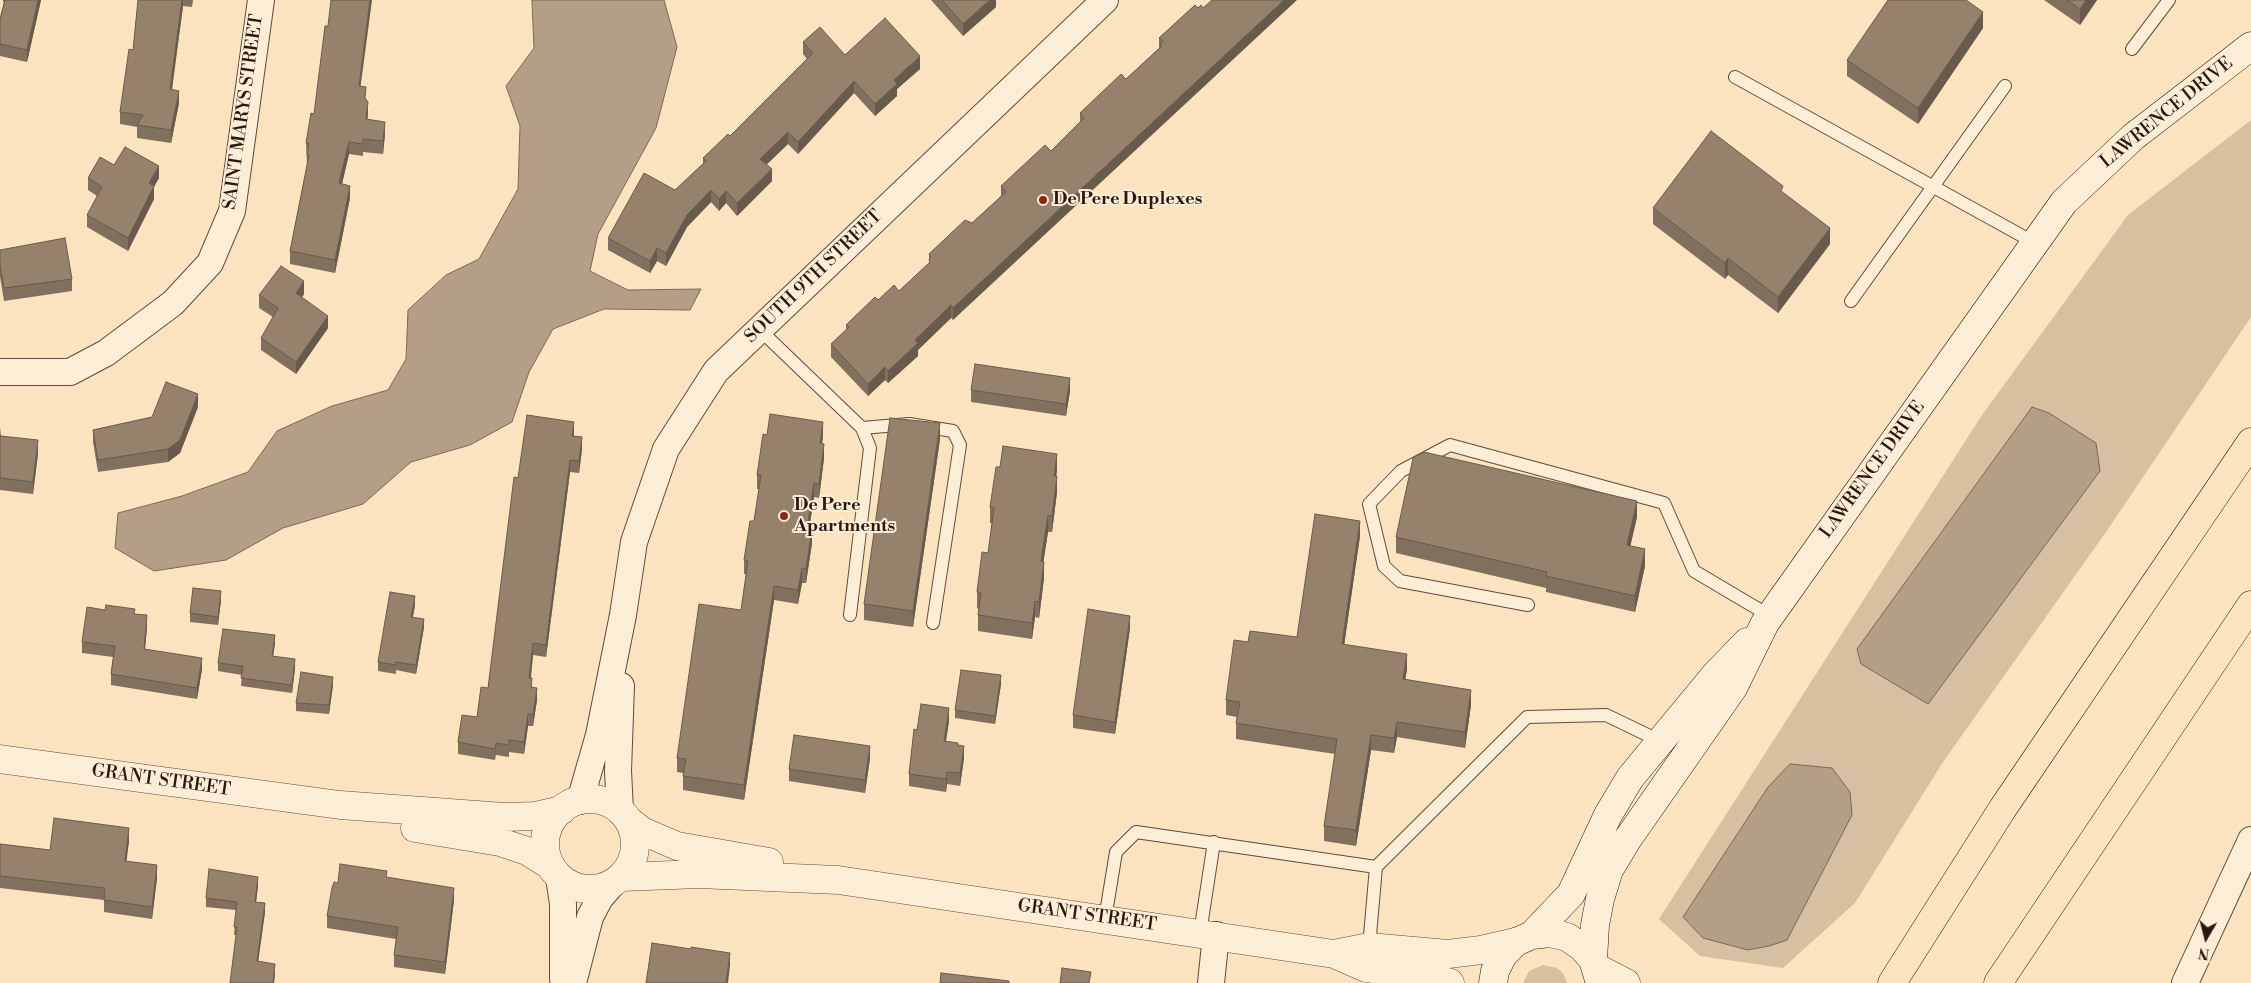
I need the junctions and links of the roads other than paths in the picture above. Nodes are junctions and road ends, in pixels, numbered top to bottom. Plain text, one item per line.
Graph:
1 (260, 0) edge
2 (2169, 0) edge
3 (1092, 4) edge
4 (2251, 46) edge
5 (2132, 49) dead end
6 (1736, 77) dead end
7 (2005, 86) dead end
8 (1932, 186) junction
9 (2035, 244) junction
10 (1851, 300) dead end
11 (759, 330) junction
12 (0, 372) edge
13 (862, 428) junction
14 (2251, 442) edge
15 (1528, 605) dead end
16 (2251, 605) edge
17 (623, 615) junction
18 (850, 615) dead end
19 (1768, 619) junction
20 (933, 623) dead end
21 (1660, 741) junction
22 (0, 759) edge
23 (322, 803) junction
24 (571, 805) junction
25 (624, 816) junction
26 (2251, 840) edge
27 (1214, 842) junction
28 (1376, 867) junction
29 (555, 872) junction
30 (617, 880) junction
31 (838, 880) junction
32 (1105, 919) junction
33 (1208, 934) junction
34 (1524, 938) junction
35 (1369, 947) junction
36 (1334, 954) junction
37 (1596, 971) edge
38 (1895, 978) edge
39 (563, 983) edge
40 (573, 983) edge
41 (1211, 983) edge
42 (1450, 983) edge
43 (1493, 983) edge
44 (1626, 983) edge
45 (1998, 983) edge
46 (2185, 983) edge

1 - 12 street, SAINT MARYS STREET
2 - 5 lane
3 - 11 street, SOUTH 9TH STREET
4 - 9 street, LAWRENCE DRIVE
6 - 8 lane
7 - 8 lane
8 - 9 lane
8 - 10 lane
9 - 19 street, LAWRENCE DRIVE
11 - 13 lane
11 - 17 street, SOUTH 9TH STREET
13 - 18 lane
13 - 20 lane
14 - 38 highway
15 - 19 lane
16 - 45 highway
17 - 24 street, SOUTH 9TH STREET
17 - 25 street, SOUTH 9TH STREET
19 - 21 street
19 - 37 street, LAWRENCE DRIVE
21 - 28 lane
21 - 34 street
22 - 23 street, GRANT STREET
23 - 24 street, GRANT STREET
23 - 29 street, GRANT STREET
24 - 25 street, GRANT STREET
24 - 29 street
25 - 30 street
25 - 31 street, GRANT STREET
26 - 46 street
27 - 28 lane
27 - 32 lane
27 - 33 lane
28 - 35 lane
29 - 30 street, GRANT STREET
29 - 39 street
30 - 31 street, GRANT STREET
30 - 40 street
31 - 32 street, GRANT STREET
32 - 33 street, GRANT STREET
33 - 36 street, GRANT STREET
33 - 41 street
34 - 35 street, GRANT STREET
34 - 37 street, GRANT STREET
34 - 43 street
35 - 36 street, GRANT STREET
36 - 42 street, GRANT STREET
37 - 44 street

